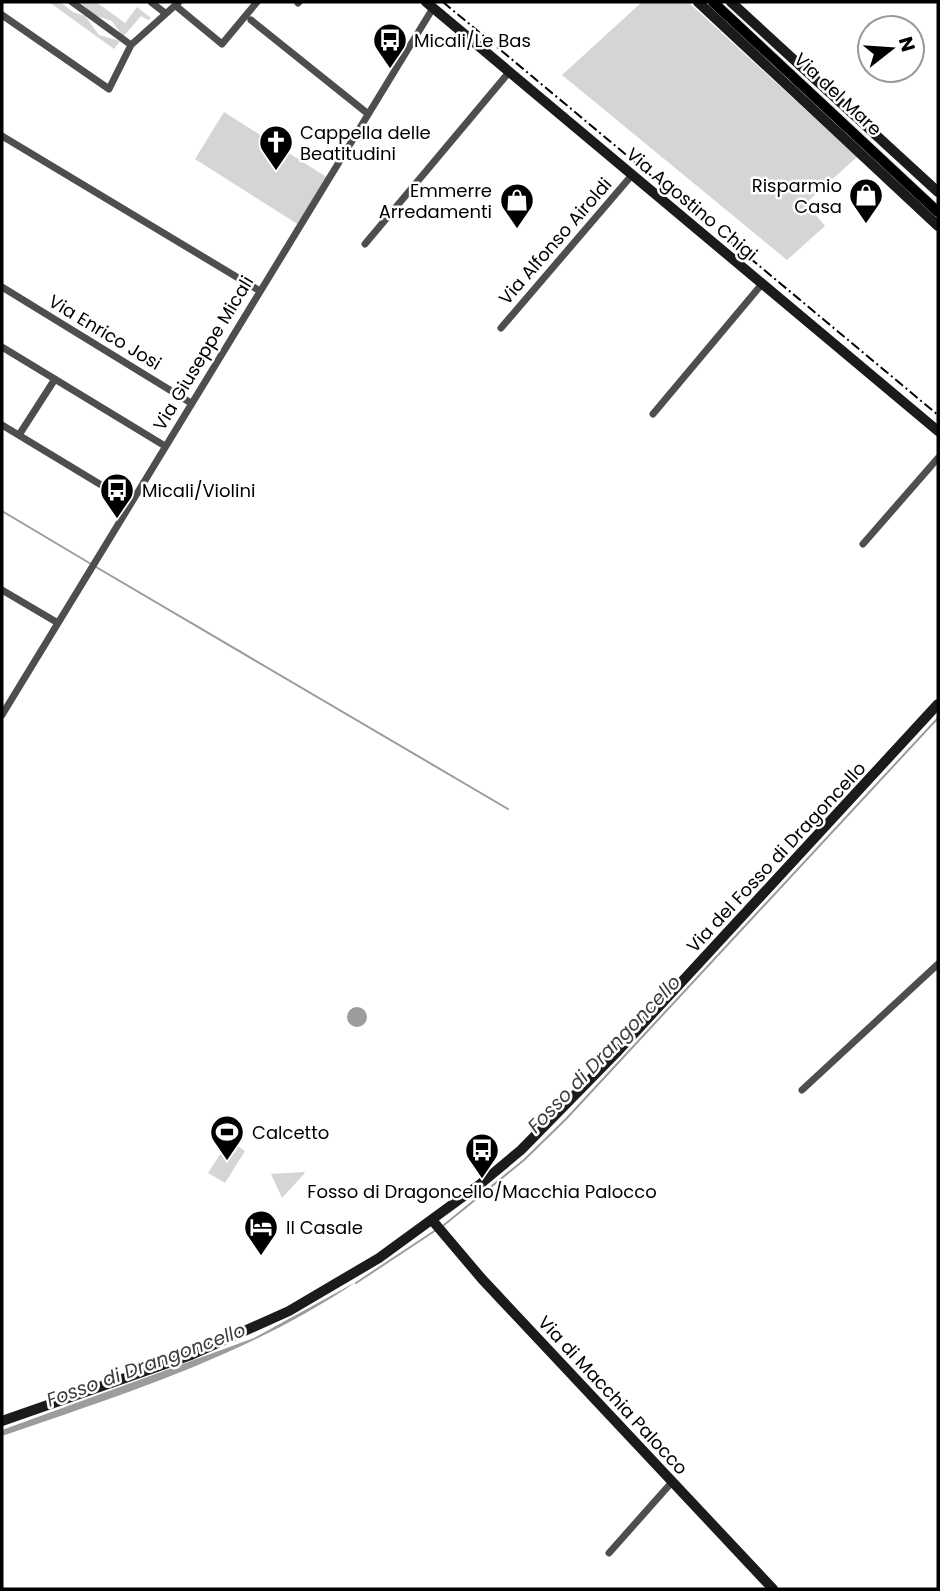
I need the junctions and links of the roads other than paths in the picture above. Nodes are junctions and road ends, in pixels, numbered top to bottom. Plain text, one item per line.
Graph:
1 (72, 2) edge
2 (151, 2) edge
3 (257, 2) edge
4 (698, 2) edge
5 (713, 2) edge
6 (731, 2) edge
7 (177, 4) edge
8 (430, 5) edge
9 (165, 13) junction
10 (2, 15) edge
11 (251, 20) dead end
12 (131, 45) junction
13 (510, 71) junction
14 (367, 113) junction
15 (2, 136) edge
16 (632, 175) junction
17 (938, 192) edge
18 (938, 212) edge
19 (938, 226) edge
20 (365, 244) dead end
21 (762, 284) junction
22 (2, 288) edge
23 (260, 291) junction
24 (501, 328) dead end
25 (2, 347) edge
26 (55, 379) junction
27 (191, 402) junction
28 (653, 414) dead end
29 (2, 425) edge
30 (938, 431) edge
31 (19, 435) junction
32 (165, 446) junction
33 (938, 458) edge
34 (131, 503) junction
35 (863, 544) dead end
36 (2, 590) edge
37 (58, 623) junction
38 (938, 704) edge
39 (2, 715) edge
40 (938, 964) edge
41 (802, 1090) dead end
42 (437, 1226) junction
43 (2, 1421) edge
44 (672, 1482) junction
45 (609, 1553) dead end
46 (773, 1589) edge

1 - 12 street
2 - 9 street
3 - 7 street
4 - 19 street
5 - 18 main road, Via del Mare
6 - 17 street
7 - 9 street
8 - 13 street, Via Agostino Chigi
8 - 14 street, Via Giuseppe Micali
9 - 12 street
10 - 12 street
11 - 14 street
13 - 16 street, Via Agostino Chigi
13 - 20 street
14 - 23 street, Via Giuseppe Micali
15 - 23 street
16 - 21 street, Via Agostino Chigi
16 - 24 street, Via Alfonso Airoldi
21 - 28 street
21 - 30 street, Via Agostino Chigi
22 - 27 street, Via Enrico Josi
23 - 27 street, Via Giuseppe Micali
25 - 26 street
26 - 31 street
26 - 32 street
27 - 32 street, Via Giuseppe Micali
29 - 31 street
31 - 34 street
32 - 34 street, Via Giuseppe Micali
33 - 35 street
34 - 37 street, Via Giuseppe Micali
36 - 37 street
37 - 39 street, Via Giuseppe Micali
38 - 42 street, Via del Fosso di Dragoncello
40 - 41 street
42 - 43 street, Via del Fosso di Dragoncello
42 - 44 street, Via di Macchia Palocco
44 - 45 street
44 - 46 street, Via di Macchia Palocco

